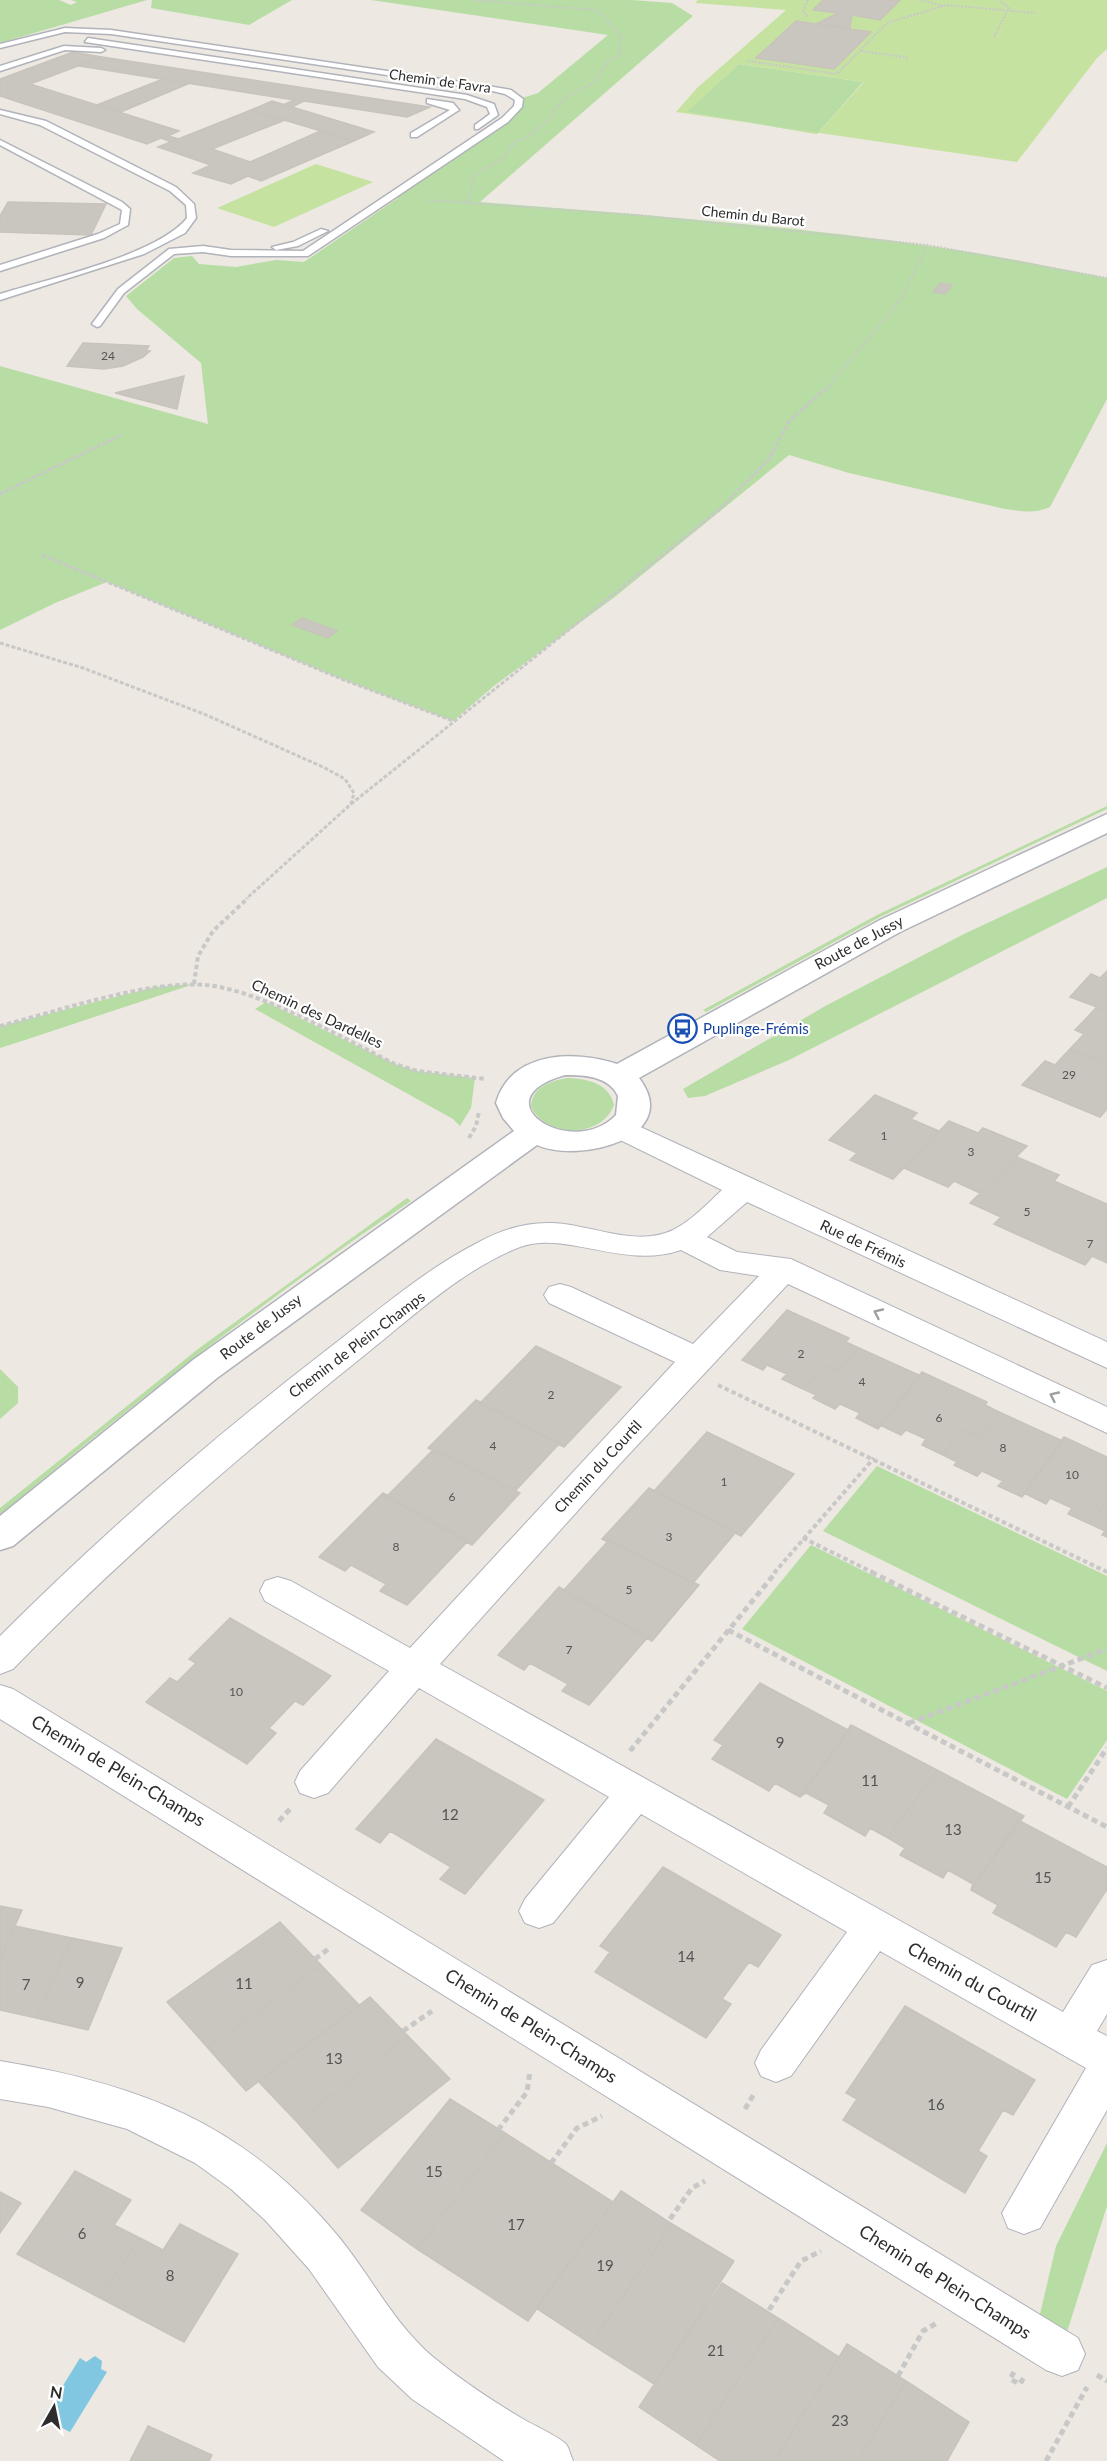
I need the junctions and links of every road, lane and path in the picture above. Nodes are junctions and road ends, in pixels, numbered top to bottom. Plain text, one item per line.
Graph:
1 (474, 0) edge
2 (808, 0) edge
3 (921, 0) edge
4 (998, 0) edge
5 (943, 6) junction
6 (1009, 11) junction
7 (1035, 13) dead end
8 (808, 17) dead end
9 (994, 36) dead end
10 (0, 46) edge
11 (0, 51) edge
12 (860, 51) junction
13 (909, 58) dead end
14 (748, 61) dead end
15 (0, 69) edge
16 (0, 112) edge
17 (414, 135) dead end
18 (0, 142) edge
19 (394, 195) junction
20 (468, 202) junction
21 (205, 241) dead end
22 (927, 245) junction
23 (0, 268) edge
24 (1107, 278) edge
25 (0, 297) edge
26 (97, 324) dead end
27 (121, 435) dead end
28 (0, 494) edge
29 (42, 555) dead end
30 (0, 643) edge
31 (453, 721) junction
32 (351, 804) junction
33 (1107, 822) edge
34 (194, 984) junction
35 (0, 1026) edge
36 (618, 1077) junction
37 (518, 1086) junction
38 (621, 1128) junction
39 (533, 1133) junction
40 (743, 1188) junction
41 (683, 1238) junction
42 (784, 1269) junction
43 (560, 1295) dead end
44 (1107, 1356) edge
45 (692, 1364) junction
46 (1107, 1421) edge
47 (874, 1458) junction
48 (0, 1536) edge
49 (803, 1538) junction
50 (1107, 1572) edge
51 (278, 1591) dead end
52 (728, 1630) junction
53 (1107, 1648) edge
54 (0, 1659) edge
55 (1063, 1665) junction
56 (413, 1667) junction
57 (1107, 1688) edge
58 (0, 1700) edge
59 (908, 1724) junction
60 (1107, 1748) edge
61 (314, 1782) dead end
62 (623, 1785) junction
63 (1068, 1807) junction
64 (1107, 1827) edge
65 (539, 1911) dead end
66 (874, 1927) junction
67 (1107, 1978) edge
68 (536, 2030) junction
69 (1070, 2037) junction
70 (1107, 2058) edge
71 (776, 2063) dead end
72 (1107, 2070) edge
73 (0, 2080) edge
74 (627, 2086) junction
75 (498, 2130) dead end
76 (744, 2158) junction
77 (551, 2163) dead end
78 (1024, 2213) dead end
79 (670, 2219) dead end
80 (861, 2230) junction
81 (975, 2300) junction
82 (769, 2310) dead end
83 (1078, 2364) joint
84 (898, 2376) dead end
85 (549, 2461) edge
86 (1046, 2461) edge

1 - 20 path
2 - 8 path
3 - 5 path
4 - 6 path
5 - 6 path
5 - 12 path
6 - 7 path
6 - 9 path
10 - 19 lane, Chemin de Favra
11 - 21 lane
12 - 13 path
12 - 14 path
15 - 17 lane
16 - 25 lane
18 - 23 lane
19 - 20 path, Chemin du Barot
19 - 26 lane, Chemin de Favra
20 - 22 path, Chemin du Barot
22 - 24 path, Chemin du Barot
22 - 31 path
27 - 28 path
29 - 31 path
30 - 32 path
31 - 32 path
32 - 34 path
33 - 36 main road, Route de Jussy
34 - 35 path, Chemin des Dardelles
34 - 37 path, Chemin des Dardelles
36 - 37 main road
36 - 38 main road
37 - 39 main road
38 - 39 main road
38 - 40 street, Rue de Frémis
39 - 48 main road, Route de Jussy
40 - 41 street, Chemin de Plein-Champs
40 - 44 street, Rue de Frémis
41 - 42 street
41 - 54 street, Chemin de Plein-Champs
42 - 45 street, Chemin du Courtil
46 -> 42 street
43 - 45 street
45 - 47 path
45 - 56 street, Chemin du Courtil
47 - 49 path
47 - 50 path
49 - 52 path
49 - 55 path
51 - 56 street, Chemin du Courtil
52 - 59 path
52 - 62 path
53 - 55 path
55 - 57 path
55 - 59 path
56 - 61 street, Chemin du Courtil
56 - 62 street, Chemin du Courtil
58 - 68 street, Chemin de Plein-Champs
59 - 63 path
60 - 63 path
62 - 65 street
62 - 66 street, Chemin du Courtil
63 - 64 path
66 - 69 street, Chemin du Courtil
66 - 71 street
67 - 69 street
68 - 74 street, Chemin de Plein-Champs
68 - 75 path
69 - 70 street, Chemin du Courtil
72 - 78 street
73 - 85 street
74 - 76 street, Chemin de Plein-Champs
74 - 77 path
76 - 79 path
76 - 80 street, Chemin de Plein-Champs
80 - 81 street, Chemin de Plein-Champs
80 - 82 path
81 - 83 street, Chemin de Plein-Champs
81 - 84 path
83 - 86 path

